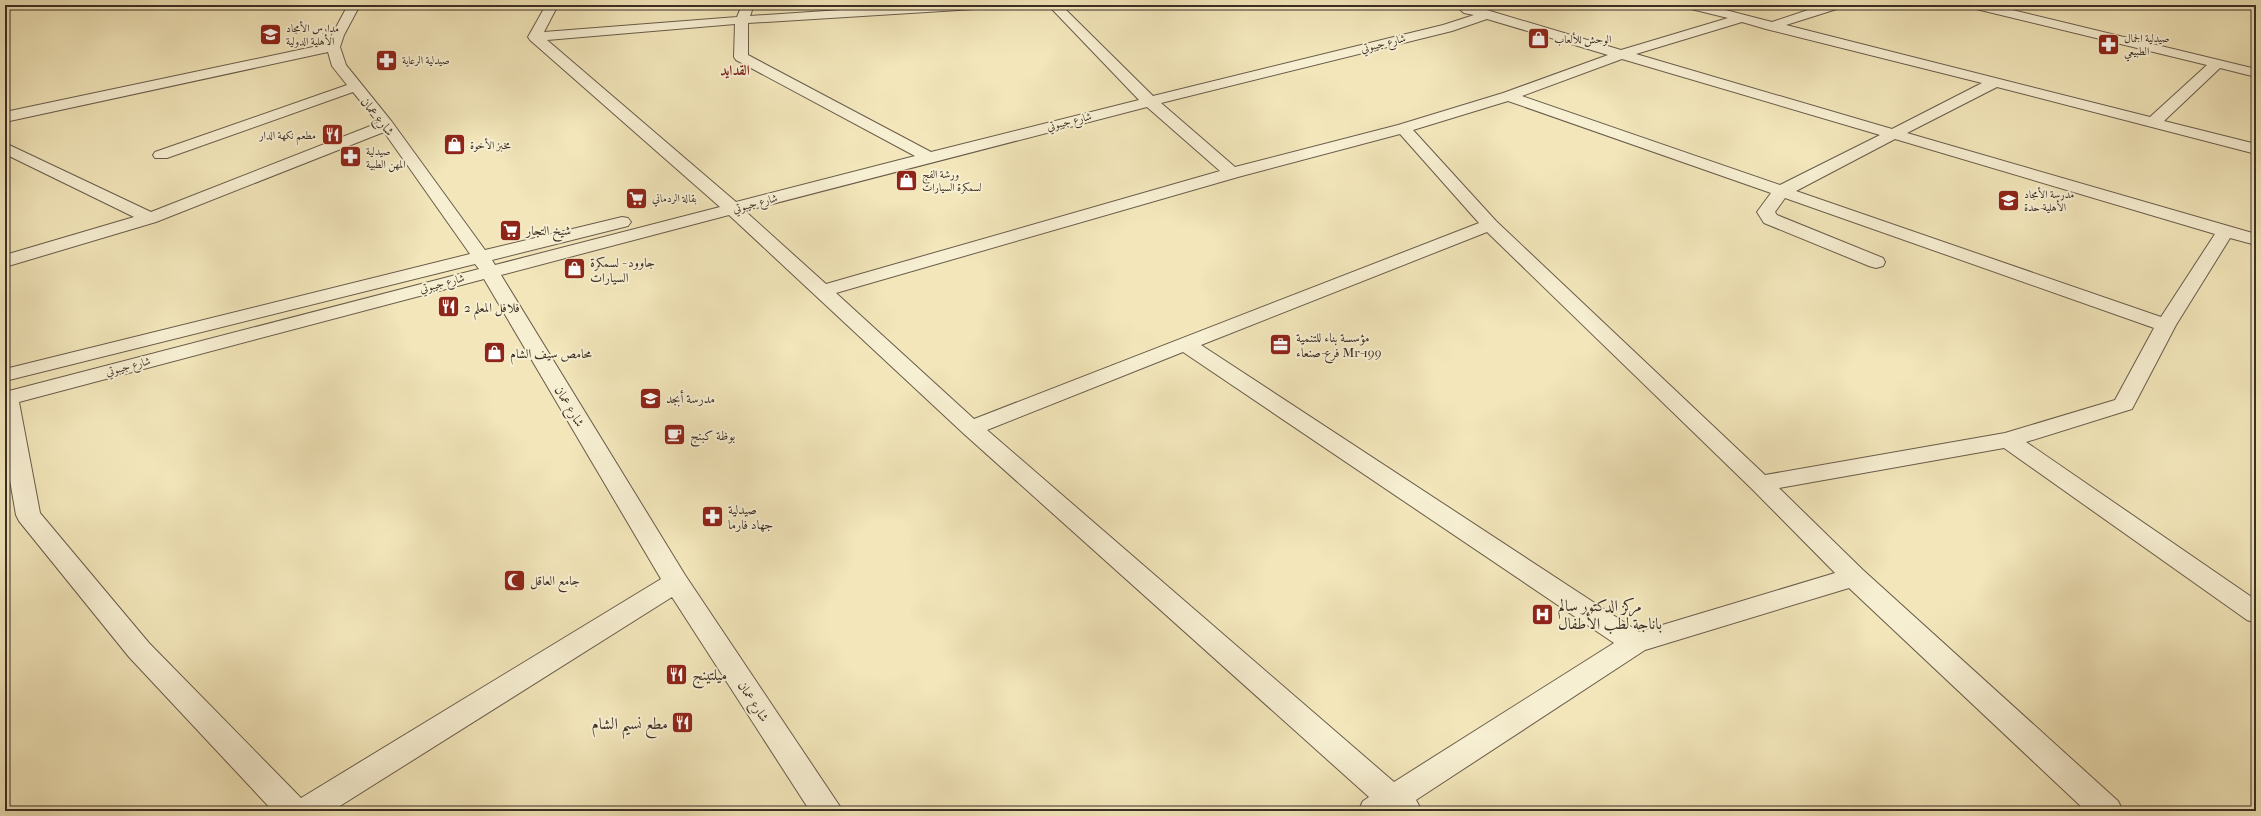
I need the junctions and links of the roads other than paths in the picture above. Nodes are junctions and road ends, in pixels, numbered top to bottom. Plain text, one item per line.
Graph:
1 (354, 5) edge
2 (552, 5) edge
3 (748, 5) edge
4 (975, 5) edge
5 (1054, 5) edge
6 (1691, 5) edge
7 (1836, 5) edge
8 (1976, 5) edge
9 (1465, 8) edge
10 (1488, 15) junction
11 (1742, 18) junction
12 (742, 20) junction
13 (1771, 26) junction
14 (535, 37) junction
15 (333, 47) junction
16 (1623, 54) junction
17 (2216, 64) junction
18 (2256, 73) edge
19 (1994, 83) junction
20 (354, 87) junction
21 (1143, 95) junction
22 (1508, 96) junction
23 (5, 117) edge
24 (2153, 123) junction
25 (387, 125) junction
26 (1403, 128) junction
27 (1891, 135) junction
28 (5, 148) edge
29 (913, 148) junction
30 (2256, 149) edge
31 (161, 155) dead end
32 (928, 157) junction
33 (1232, 173) junction
34 (1782, 191) junction
35 (727, 203) junction
36 (150, 218) junction
37 (1490, 225) junction
38 (2226, 231) junction
39 (2256, 240) edge
40 (5, 260) edge
41 (1876, 262) dead end
42 (485, 263) junction
43 (823, 291) junction
44 (2166, 325) junction
45 (1185, 344) junction
46 (6, 391) edge
47 (970, 428) junction
48 (2008, 440) junction
49 (1760, 484) junction
50 (1854, 577) junction
51 (676, 582) junction
52 (2256, 614) edge
53 (1635, 643) junction
54 (1390, 807) edge
55 (293, 811) edge
56 (306, 811) edge
57 (827, 811) edge
58 (2107, 811) edge

1 - 15 street
2 - 14 street
3 - 12 street
4 - 12 street
5 - 21 street
6 - 11 street
7 - 13 street
8 - 17 street
9 - 10 street, شارع جيبوتي
9 - 21 street, شارع جيبوتي
10 - 16 street
10 - 21 street, شارع جيبوتي
11 - 13 street
11 - 16 street
12 - 14 street
12 - 29 street
13 - 19 street
14 - 35 street
15 - 20 street, شارع عمان
15 - 23 street
16 - 22 street
16 - 27 street
17 - 18 street
17 - 24 street
19 - 24 street
19 - 27 street
20 - 25 street, شارع عمان
20 - 31 street
21 - 29 street, شارع جيبوتي
21 - 32 street, شارع جيبوتي
21 - 33 street
22 - 26 street
22 - 34 street
24 - 30 street
25 - 36 street
25 - 42 street, شارع عمان
26 - 33 street
26 - 37 street
27 - 34 street
27 - 38 street
28 - 36 street
29 - 32 street
29 - 35 street, شارع جيبوتي
32 - 35 street, شارع جيبوتي
33 - 43 street
34 - 41 street
34 - 44 street
35 - 42 street, شارع جيبوتي
35 - 43 street
36 - 40 street
37 - 45 street
37 - 49 street
38 - 39 street
38 - 44 street
42 - 46 street, شارع جيبوتي
42 - 46 street, شارع جيبوتي
42 - 51 street, شارع عمان
43 - 47 street
44 - 48 street
45 - 47 street
45 - 53 street
46 - 55 street
47 - 54 street
48 - 49 street
48 - 52 street
49 - 50 street
50 - 53 street
50 - 58 street
51 - 56 street
51 - 57 street, شارع عمان
53 - 54 street

